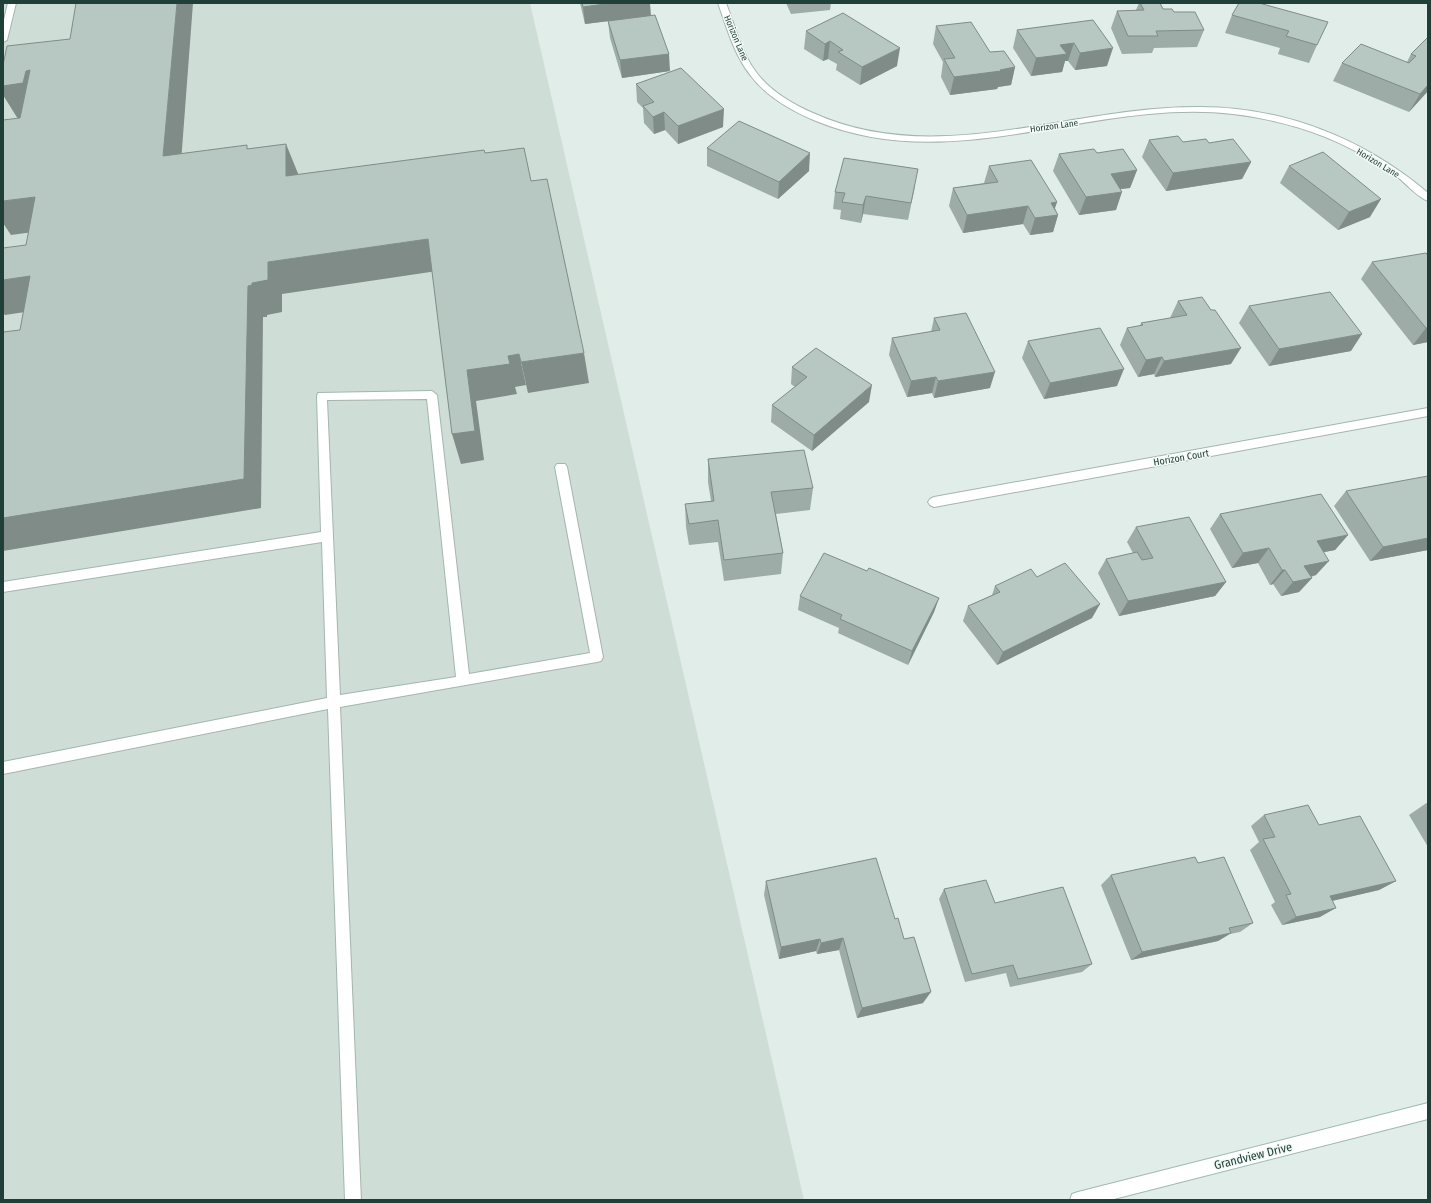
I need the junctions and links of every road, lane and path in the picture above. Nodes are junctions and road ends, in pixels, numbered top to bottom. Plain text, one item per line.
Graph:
1 (12, 3) edge
2 (722, 3) edge
3 (3, 40) edge
4 (1428, 198) edge
5 (1428, 412) edge
6 (561, 467) dead end
7 (934, 502) dead end
8 (327, 536) junction
9 (3, 588) edge
10 (462, 681) junction
11 (334, 702) junction
12 (3, 768) edge
13 (1428, 1112) edge
14 (353, 1200) edge
15 (1078, 1200) edge

1 - 3 street
2 - 4 street, Horizon Lane
5 - 7 street, Horizon Court
6 - 10 street
8 - 9 street
8 - 10 street
8 - 11 street
10 - 11 street
11 - 12 street
11 - 14 street
13 - 15 street, Grandview Drive

